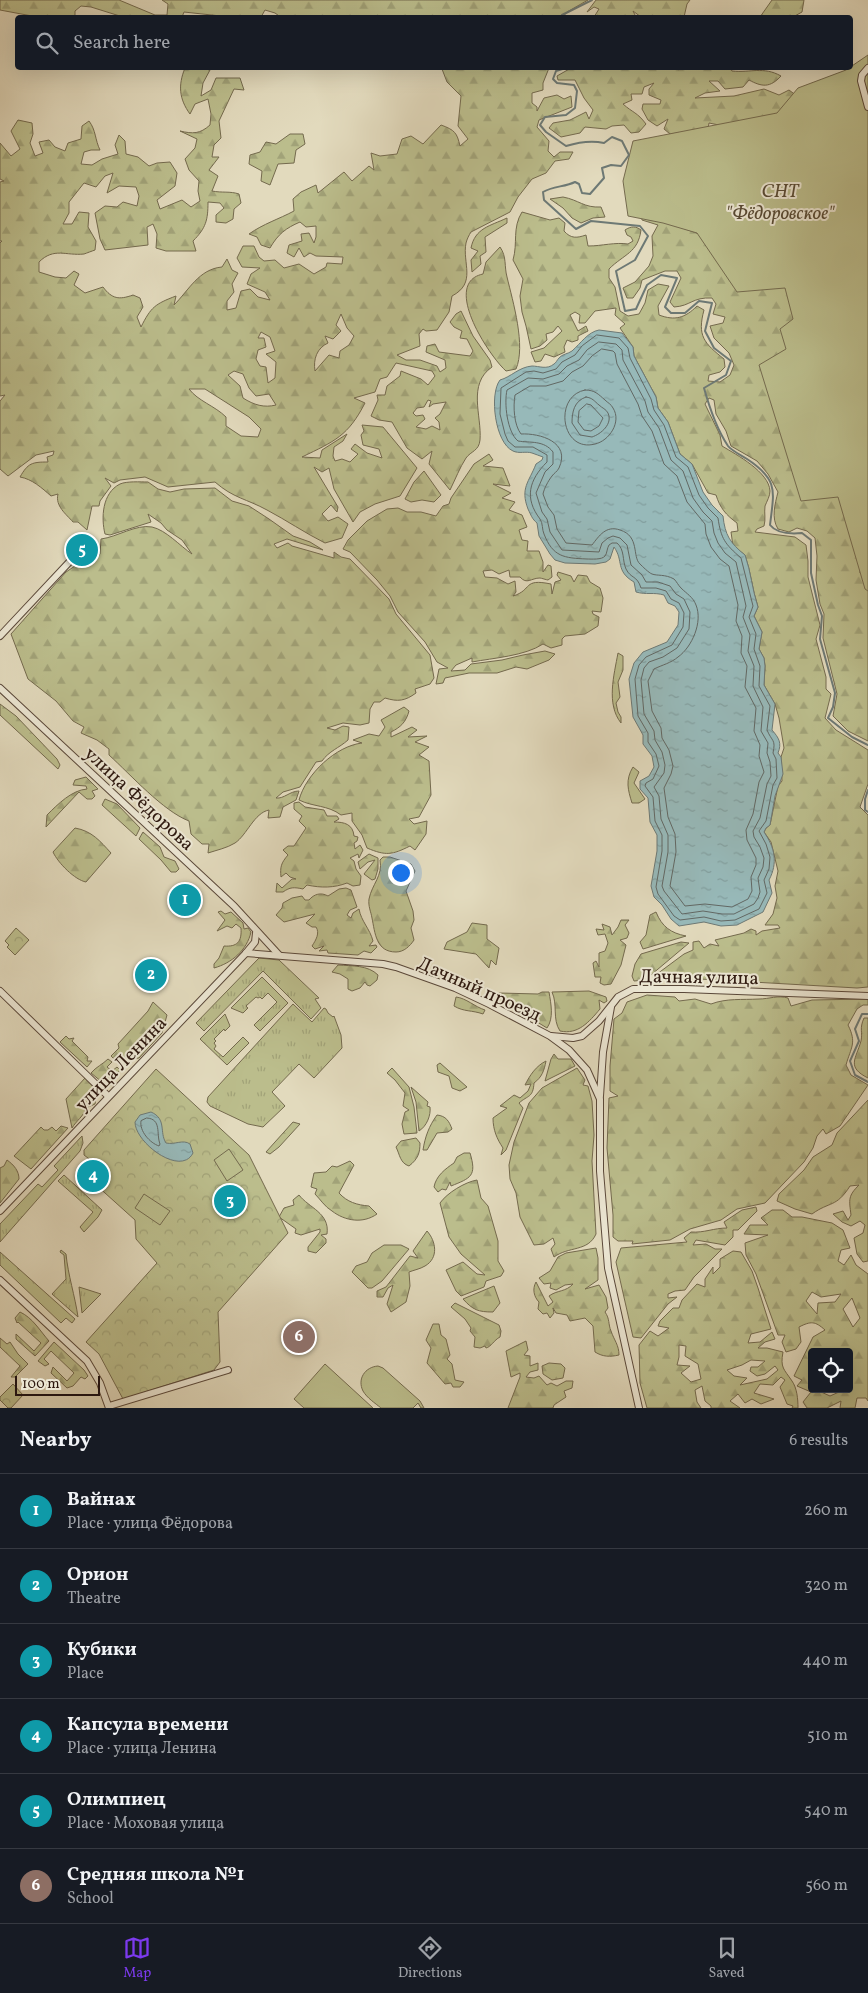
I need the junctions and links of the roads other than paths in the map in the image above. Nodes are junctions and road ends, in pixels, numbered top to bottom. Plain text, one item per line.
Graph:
1 (868, 68) edge
2 (868, 107) edge
3 (74, 557) dead end
4 (0, 636) edge
5 (0, 688) edge
6 (256, 933) junction
7 (246, 953) junction
8 (279, 955) junction
9 (0, 991) edge
10 (868, 996) edge
11 (611, 1005) junction
12 (550, 1036) junction
13 (108, 1096) junction
14 (600, 1100) junction
15 (0, 1211) edge
16 (0, 1280) edge
17 (228, 1370) dead end
18 (109, 1407) edge
19 (638, 1408) edge

1 - 2 street
3 - 4 street
5 - 6 street, улица Фёдорова
6 - 7 street, улица Ленина
6 - 8 street, улица Фёдорова
7 - 8 street, Дачный проезд
7 - 13 street, улица Ленина
8 - 12 street, Дачный проезд
9 - 13 street
10 - 11 street, Дачная улица
11 - 12 street, Дачная улица
11 - 14 street
12 - 14 street
13 - 15 street, улица Ленина
14 - 19 street
16 - 18 street
17 - 18 street

